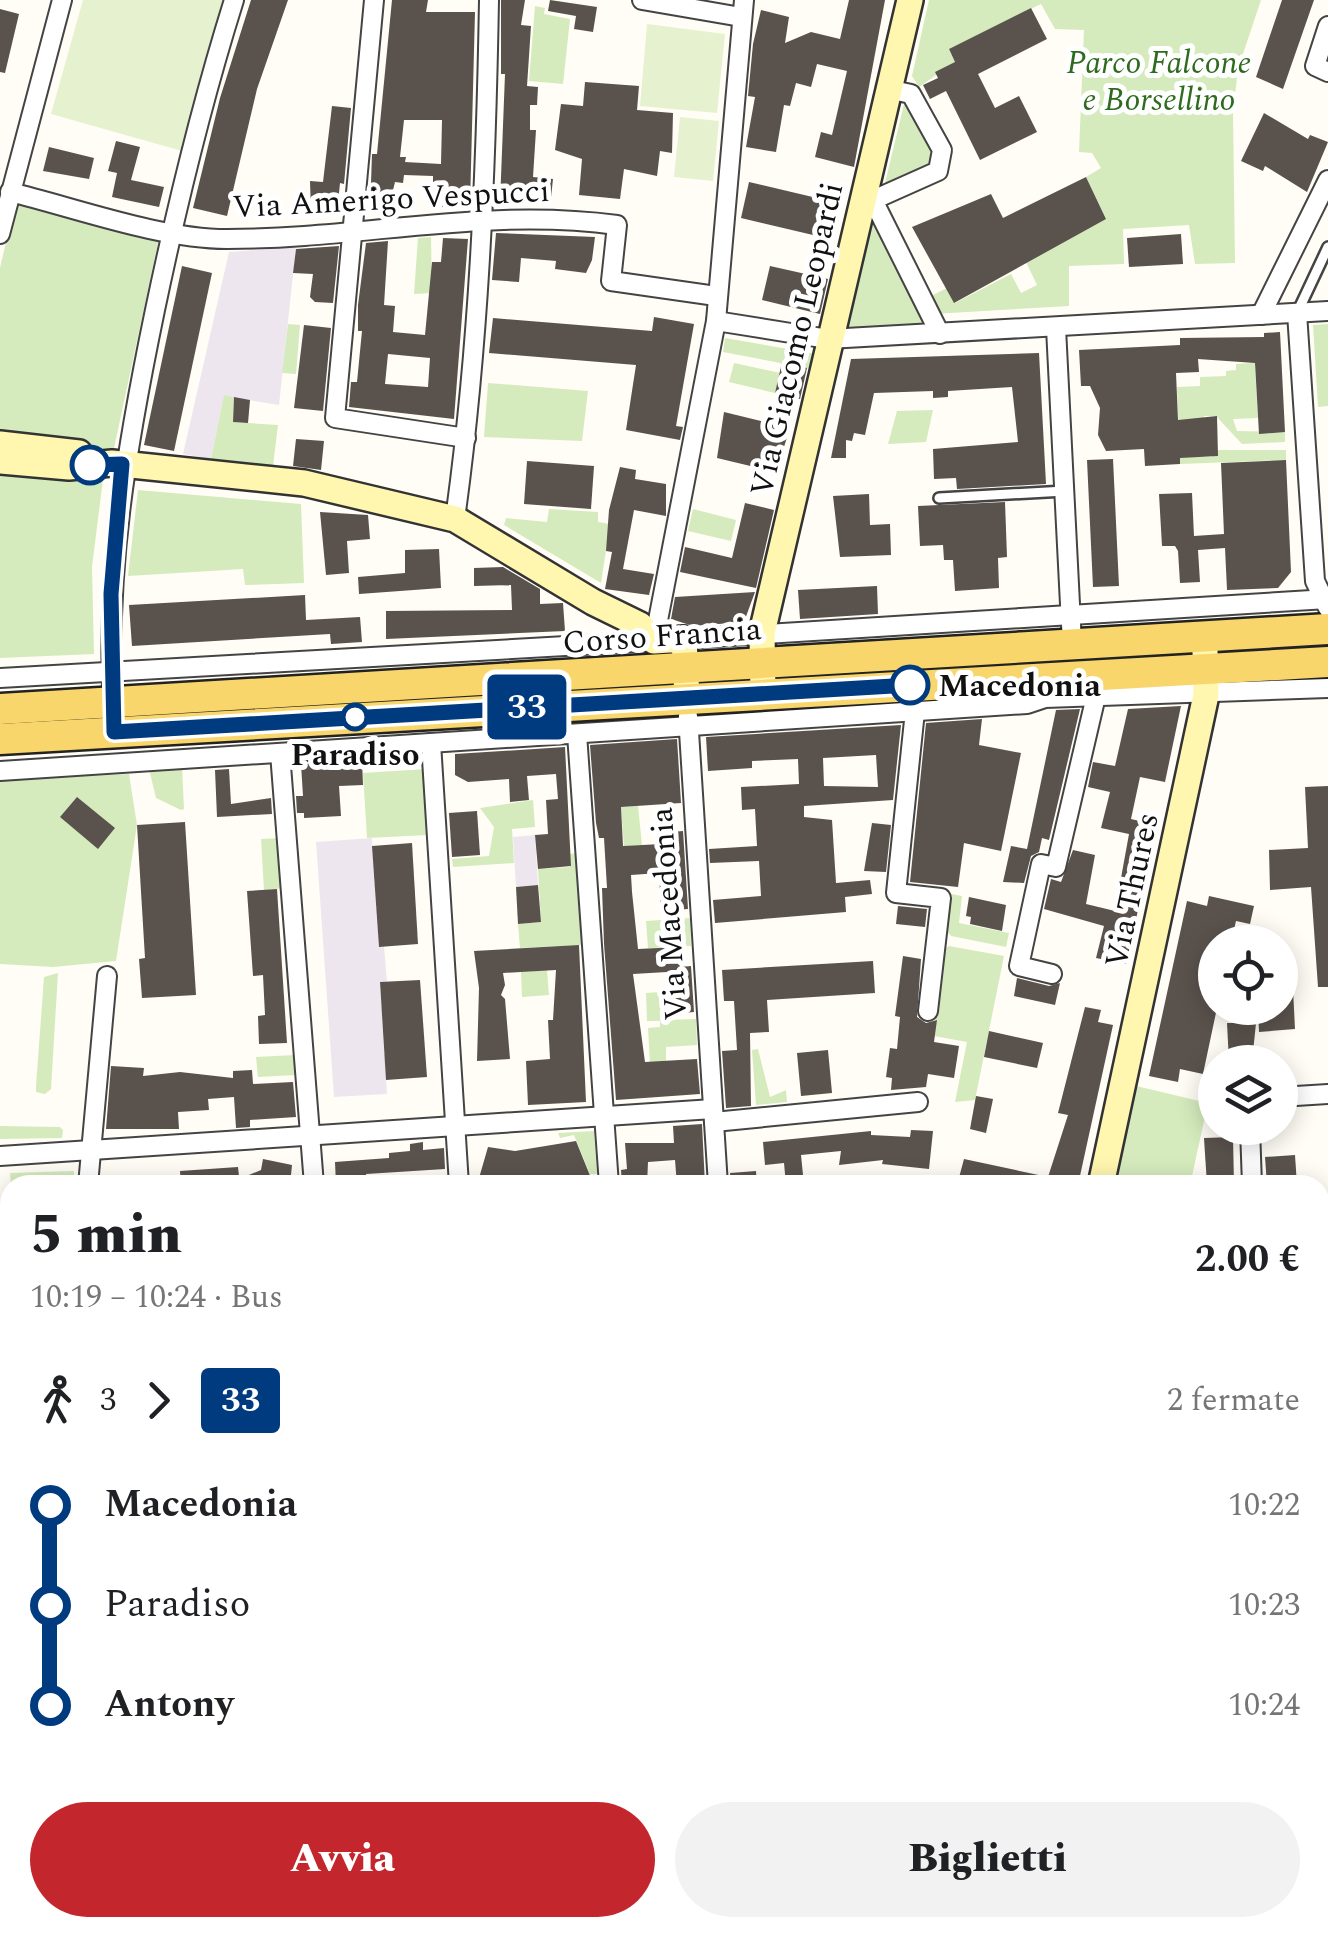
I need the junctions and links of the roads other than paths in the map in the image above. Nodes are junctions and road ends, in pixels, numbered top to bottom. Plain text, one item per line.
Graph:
1 (62, 0) edge
2 (234, 0) edge
3 (374, 0) edge
4 (489, 0) edge
5 (642, 0) edge
6 (910, 0) edge
7 (742, 9) edge
8 (1328, 26) edge
9 (1328, 72) edge
10 (888, 89) junction
11 (1328, 180) edge
12 (10, 192) junction
13 (869, 192) junction
14 (485, 218) junction
15 (353, 230) junction
16 (172, 231) junction
17 (0, 234) edge
18 (1328, 246) edge
19 (716, 296) junction
20 (1328, 311) edge
21 (1298, 313) junction
22 (1261, 315) junction
23 (716, 320) junction
24 (1056, 328) junction
25 (940, 334) junction
26 (828, 339) junction
27 (466, 438) junction
28 (0, 444) edge
29 (0, 461) edge
30 (117, 464) junction
31 (1065, 491) junction
32 (939, 498) dead end
33 (455, 519) junction
34 (1327, 609) edge
35 (1204, 621) junction
36 (1071, 629) junction
37 (762, 633) junction
38 (654, 641) junction
39 (1328, 662) edge
40 (111, 671) junction
41 (0, 678) edge
42 (1206, 681) junction
43 (686, 683) junction
44 (1328, 688) edge
45 (763, 693) junction
46 (1096, 696) junction
47 (0, 709) edge
48 (915, 711) junction
49 (113, 717) junction
50 (577, 734) junction
51 (0, 739) edge
52 (431, 744) junction
53 (280, 753) junction
54 (0, 771) edge
55 (1052, 974) dead end
56 (107, 976) dead end
57 (928, 1011) dead end
58 (1328, 1094) edge
59 (1298, 1096) edge
60 (918, 1102) dead end
61 (603, 1116) junction
62 (714, 1116) junction
63 (455, 1126) junction
64 (312, 1136) junction
65 (1251, 1145) edge
66 (89, 1151) junction
67 (0, 1156) edge
68 (88, 1175) edge
69 (314, 1175) edge
70 (458, 1175) edge
71 (608, 1175) edge
72 (717, 1175) edge
73 (1103, 1175) edge
74 (1252, 1175) edge

1 - 12 street
2 - 16 street
3 - 15 street
4 - 14 street
5 - 7 street
6 - 10 street, Via Giacomo Leopardi
7 - 19 street
8 - 9 street
10 - 13 street, Via Giacomo Leopardi
10 - 13 street
11 - 22 street
12 - 16 street, Via Amerigo Vespucci
12 - 17 street
13 - 25 street
13 - 26 street, Via Giacomo Leopardi
14 - 15 street, Via Amerigo Vespucci
14 - 19 street, Via Amerigo Vespucci
14 - 27 street
15 - 16 street, Via Amerigo Vespucci
15 - 27 street
16 - 30 street
18 - 21 lane
19 - 23 street
20 - 21 street
21 - 22 street
21 - 34 street
22 - 24 street
23 - 26 street
23 - 38 street
24 - 25 street
24 - 31 street
25 - 26 street
26 - 37 street, Via Giacomo Leopardi
27 - 33 street
28 - 30 street
29 - 30 street
30 - 33 street
30 - 40 street
31 - 32 lane
31 - 36 street
33 - 38 street
34 - 35 main road, Corso Francia
35 - 36 main road, Corso Francia
35 - 42 street, Via Thures
36 - 37 street, Corso Francia
36 - 45 main road, Corso Francia
37 - 43 street, Corso Francia
37 - 45 street, Via Giacomo Leopardi
38 - 40 street, Corso Francia
38 - 43 street, Corso Francia
39 - 42 main road, Corso Francia
40 - 41 street, Corso Francia
40 - 49 street
42 - 44 street, Corso Francia
42 - 45 main road, Corso Francia
42 - 46 street, Corso Francia
42 - 73 street, Via Thures
43 - 45 main road, Corso Francia
43 - 49 main road, Corso Francia
43 - 50 street, Corso Francia
43 - 62 street, Via Macedonia
45 - 48 street, Corso Francia
46 - 48 street, Corso Francia
46 - 55 street
47 - 49 main road, Corso Francia
48 - 57 street
49 - 51 main road, Corso Francia
50 - 52 street, Corso Francia
50 - 61 street
52 - 53 street, Corso Francia
52 - 63 street
53 - 54 street, Corso Francia
53 - 64 street
56 - 66 street
58 - 59 street
60 - 62 street
61 - 62 street
61 - 63 street
61 - 71 street
62 - 72 street, Via Macedonia
63 - 64 street
63 - 70 street
64 - 66 street
64 - 69 street
65 - 74 street
66 - 67 street
66 - 68 street

